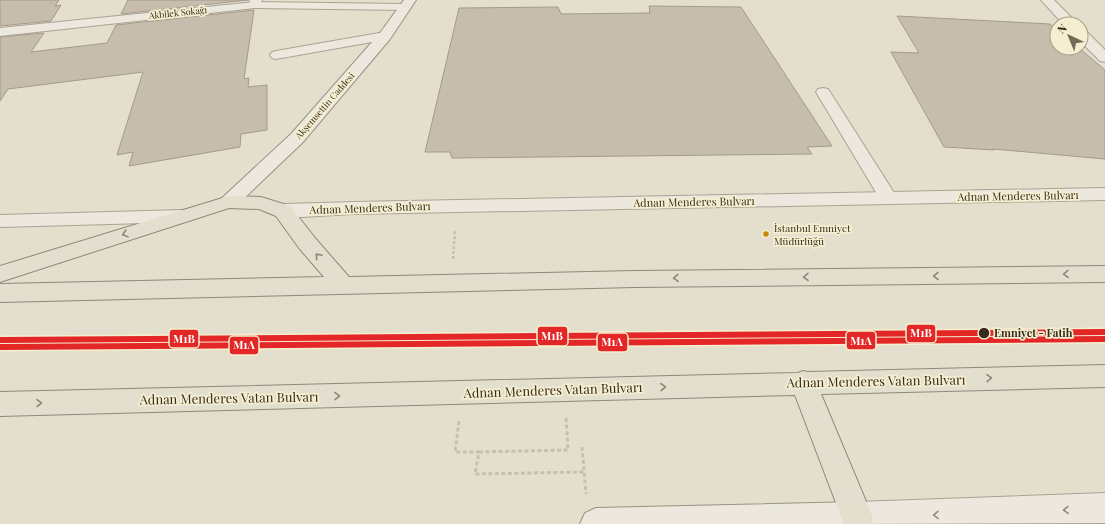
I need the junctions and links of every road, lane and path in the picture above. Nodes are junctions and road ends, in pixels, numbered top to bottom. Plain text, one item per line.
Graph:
1 (1047, 0) edge
2 (255, 2) edge
3 (408, 4) edge
4 (1063, 16) edge
5 (0, 32) edge
6 (385, 36) junction
7 (1089, 42) edge
8 (276, 55) dead end
9 (1105, 58) edge
10 (823, 92) dead end
11 (1105, 194) edge
12 (889, 198) junction
13 (229, 202) junction
14 (283, 211) junction
15 (183, 216) junction
16 (0, 221) edge
17 (461, 229) dead end
18 (0, 274) edge
19 (1105, 274) edge
20 (451, 283) junction
21 (344, 286) junction
22 (0, 293) edge
23 (1105, 376) edge
24 (803, 382) junction
25 (462, 393) junction
26 (0, 404) edge
27 (566, 414) dead end
28 (582, 446) dead end
29 (479, 452) junction
30 (584, 472) junction
31 (1105, 508) edge
32 (591, 513) edge
33 (1027, 518) edge
34 (858, 521) edge

1 - 4 street
2 - 3 lane, Akbilek Sokağı
2 - 5 lane, Akbilek Sokağı
3 - 6 street, Akşemsettin Caddesi
6 - 8 lane
6 - 13 street, Akşemsettin Caddesi
7 - 9 street
10 - 12 lane
11 - 12 street, Adnan Menderes Bulvarı
12 - 14 street, Adnan Menderes Bulvarı
13 - 14 main road
13 - 15 main road
21 -> 14 main road
15 - 16 lane
15 -> 18 main road
17 - 20 path
19 -> 20 main road
20 - 21 main road
21 - 22 main road
24 -> 23 main road, Adnan Menderes Vatan Bulvarı
25 -> 24 main road, Adnan Menderes Vatan Bulvarı
24 - 34 main road
26 -> 25 main road, Adnan Menderes Vatan Bulvarı
25 - 29 path
27 - 29 path
28 - 30 path
29 - 30 path
30 - 32 path
31 -> 33 street
32 - 34 street
33 -> 34 street

